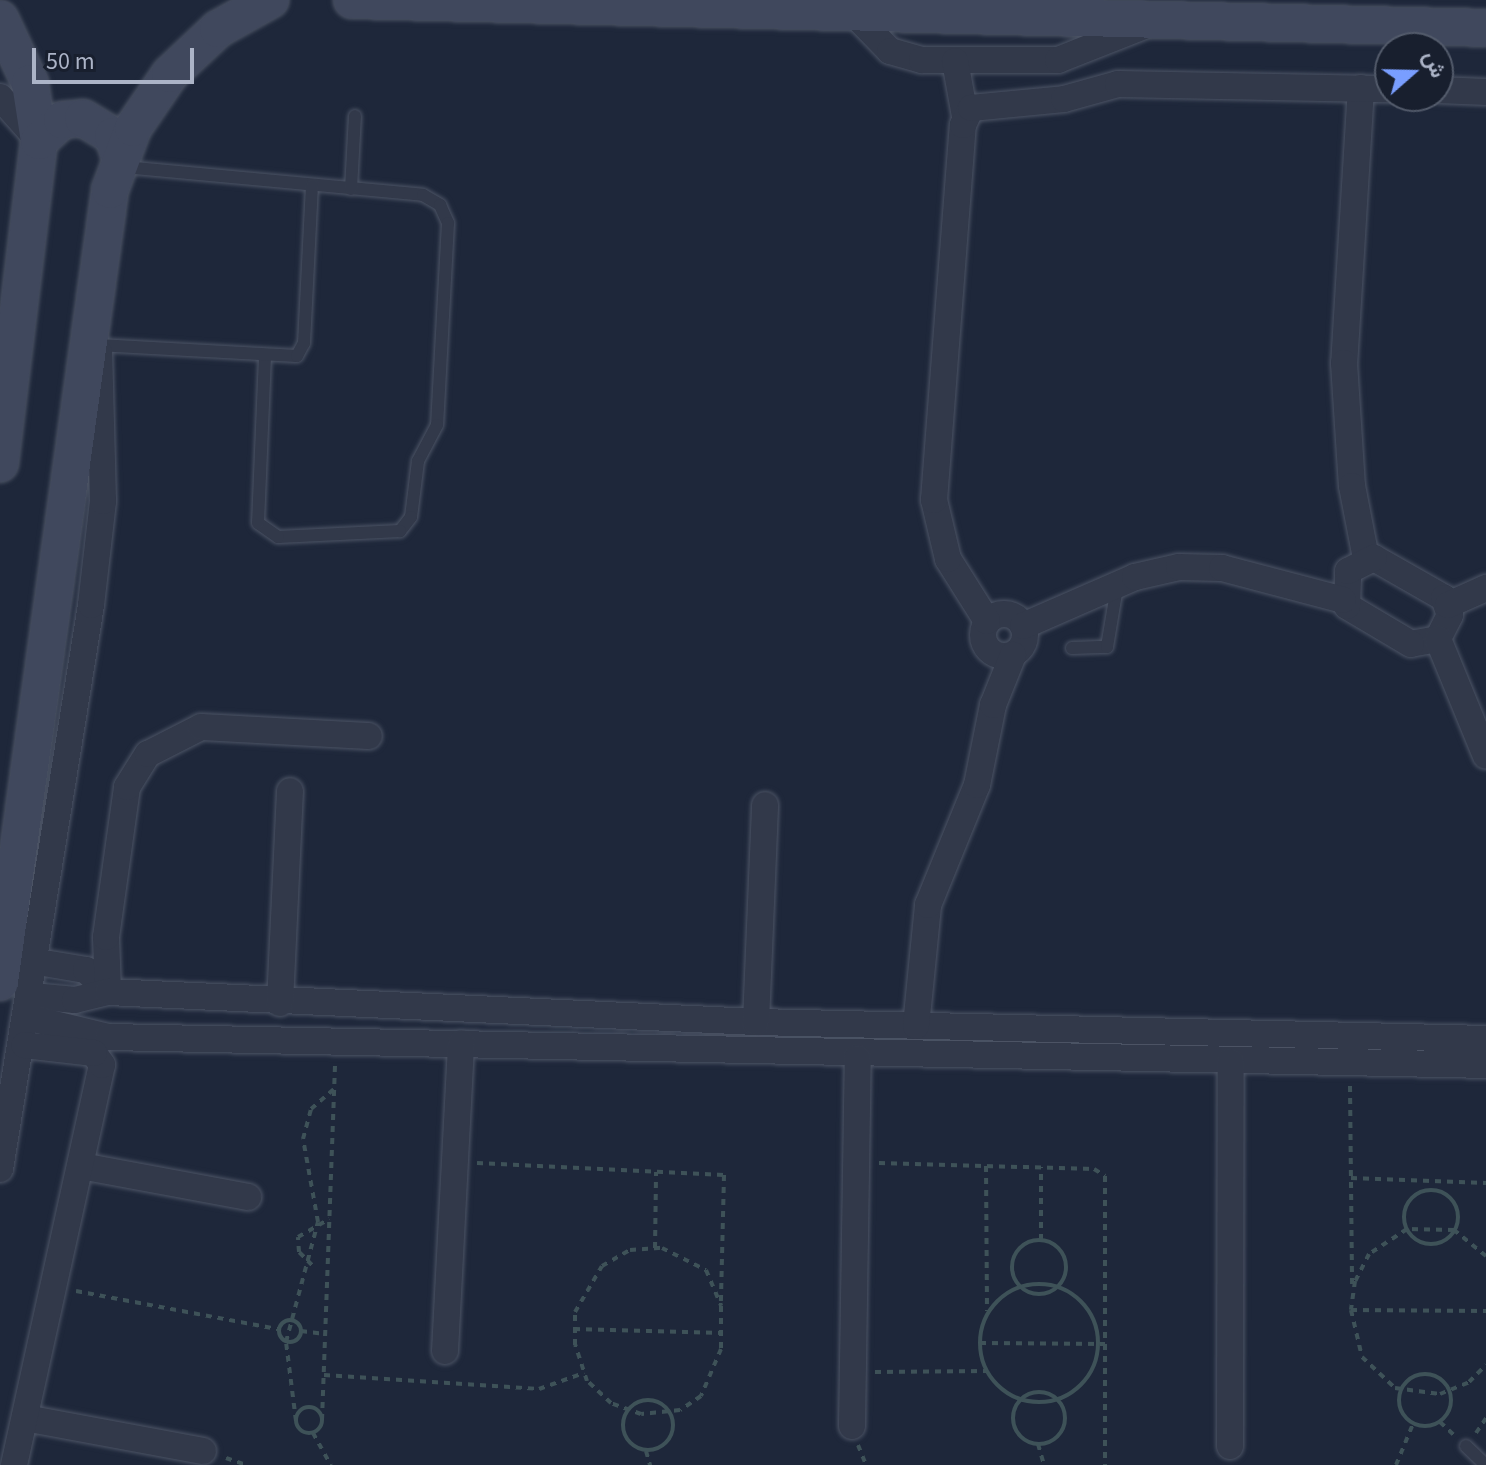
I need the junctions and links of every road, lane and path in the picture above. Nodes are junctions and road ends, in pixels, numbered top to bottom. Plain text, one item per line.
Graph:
1 (270, 0) edge
2 (352, 0) edge
3 (857, 17) junction
4 (0, 19) edge
5 (1154, 22) junction
6 (1486, 28) edge
7 (955, 61) junction
8 (986, 61) junction
9 (1361, 88) junction
10 (1374, 88) edge
11 (1454, 91) edge
12 (1486, 92) edge
13 (0, 97) edge
14 (975, 109) junction
15 (355, 116) dead end
16 (39, 141) junction
17 (118, 162) junction
18 (312, 185) junction
19 (351, 189) junction
20 (94, 294) junction
21 (98, 345) junction
22 (265, 359) junction
23 (4, 409) edge
24 (0, 464) edge
25 (1366, 558) junction
26 (1117, 584) junction
27 (1486, 588) edge
28 (1343, 600) junction
29 (1448, 605) junction
30 (1023, 626) junction
31 (986, 633) junction
32 (1438, 639) junction
33 (1072, 648) dead end
34 (1013, 655) junction
35 (993, 705) junction
36 (369, 736) dead end
37 (1486, 756) edge
38 (290, 791) dead end
39 (765, 805) dead end
40 (38, 962) junction
41 (108, 992) junction
42 (20, 999) edge
43 (280, 1003) junction
44 (756, 1022) junction
45 (916, 1026) junction
46 (336, 1038) junction
47 (1486, 1039) edge
48 (461, 1043) junction
49 (24, 1045) junction
50 (858, 1058) junction
51 (1231, 1062) junction
52 (1350, 1063) junction
53 (1486, 1065) edge
54 (334, 1089) junction
55 (455, 1162) junction
56 (856, 1163) junction
57 (81, 1166) junction
58 (986, 1166) junction
59 (1041, 1167) junction
60 (0, 1169) edge
61 (656, 1172) junction
62 (1351, 1178) junction
63 (1486, 1183) edge
64 (248, 1197) dead end
65 (329, 1219) junction
66 (318, 1222) junction
67 (1407, 1229) junction
68 (1454, 1230) junction
69 (1041, 1240) junction
70 (655, 1248) junction
71 (1486, 1256) edge
72 (312, 1265) junction
73 (1019, 1285) junction
74 (54, 1286) junction
75 (1059, 1286) junction
76 (1352, 1298) junction
77 (721, 1306) junction
78 (1351, 1310) junction
79 (1486, 1311) edge
80 (987, 1314) junction
81 (291, 1319) junction
82 (278, 1329) junction
83 (574, 1329) junction
84 (301, 1331) junction
85 (723, 1333) junction
86 (325, 1334) junction
87 (286, 1342) junction
88 (980, 1343) junction
89 (1097, 1343) junction
90 (1105, 1344) junction
91 (445, 1351) dead end
92 (1486, 1365) edge
93 (987, 1371) junction
94 (853, 1372) junction
95 (584, 1373) junction
96 (324, 1375) junction
97 (1401, 1390) junction
98 (1449, 1391) junction
99 (1020, 1400) junction
100 (1058, 1400) junction
101 (626, 1411) junction
102 (670, 1413) junction
103 (25, 1418) junction
104 (322, 1420) junction
105 (296, 1421) junction
106 (1413, 1424) junction
107 (852, 1426) dead end
108 (313, 1433) junction
109 (1038, 1444) junction
110 (1230, 1446) dead end
111 (1466, 1446) dead end
112 (203, 1451) dead end
113 (646, 1451) junction
114 (14, 1465) edge
115 (331, 1465) edge
116 (650, 1465) edge
117 (1044, 1465) edge
118 (1105, 1465) edge
119 (1396, 1465) edge
120 (1486, 1465) edge

1 - 17 main road
2 - 3 main road
3 - 5 main road
3 - 7 street
4 - 16 main road
5 - 6 main road
5 - 8 street
7 - 8 street
7 - 14 street
8 - 14 street
9 - 10 street
9 - 14 street
9 - 25 street
11 - 12 street
13 - 16 street
14 - 31 street
15 - 19 lane
16 - 17 main road
16 - 23 main road
17 - 18 lane
17 - 20 main road
18 - 19 lane
18 - 22 lane
19 - 22 lane
20 - 21 street
20 - 42 main road
21 - 22 lane
21 - 40 street
23 - 24 main road
25 - 28 street
25 - 29 street
26 - 28 street
26 - 30 street
26 - 33 lane
27 - 29 street
28 - 32 street
29 - 32 street
30 - 31 street
30 - 34 street
31 - 34 street
31 - 35 street
32 - 37 street
34 - 35 street
35 - 45 street
36 - 41 street
38 - 43 street
39 - 44 street
40 - 41 street
40 - 42 street
41 - 42 street
41 - 43 street
42 - 46 street
42 - 49 street
43 - 44 street
44 - 45 street
45 - 47 street
46 - 48 street
46 - 54 path
48 - 50 street
48 - 55 street
49 - 57 street
49 - 60 street
50 - 51 street
50 - 56 street
51 - 52 street
51 - 110 street
52 - 53 street
52 - 62 path
54 - 65 path
54 - 66 path
55 - 61 path
55 - 91 street
56 - 58 path
56 - 94 street
57 - 64 street
57 - 74 street
58 - 59 path
58 - 80 path
59 - 69 path
59 - 90 path
61 - 70 path
61 - 77 path
62 - 63 path
62 - 76 path
65 - 66 path
65 - 86 path
66 - 72 path
66 - 72 path
67 - 68 path
67 - 68 path
67 - 68 path
67 - 76 path
68 - 71 path
69 - 73 path
69 - 75 path
70 - 77 path
70 - 83 path
72 - 81 path
73 - 75 path
73 - 75 path
73 - 80 path
74 - 82 path
74 - 103 street
75 - 89 path
76 - 78 path
77 - 85 path
78 - 79 path
78 - 97 path
80 - 88 path
81 - 82 path
81 - 84 path
81 - 87 path
82 - 87 path
83 - 85 path
83 - 95 path
84 - 86 path
84 - 87 path
85 - 102 path
86 - 96 path
87 - 105 path
88 - 89 path
88 - 93 path
89 - 90 path
89 - 100 path
90 - 118 path
92 - 98 path
93 - 94 path
93 - 99 path
94 - 107 street
95 - 96 path
95 - 101 path
96 - 104 path
97 - 98 path
97 - 98 path
97 - 106 path
98 - 106 path
99 - 100 path
99 - 100 path
99 - 109 path
100 - 109 path
101 - 102 path
101 - 102 path
101 - 113 path
102 - 113 path
103 - 112 street
103 - 114 street
104 - 105 path
104 - 108 path
105 - 108 path
106 - 119 path
108 - 115 path
109 - 117 path
111 - 120 lane
113 - 116 path

